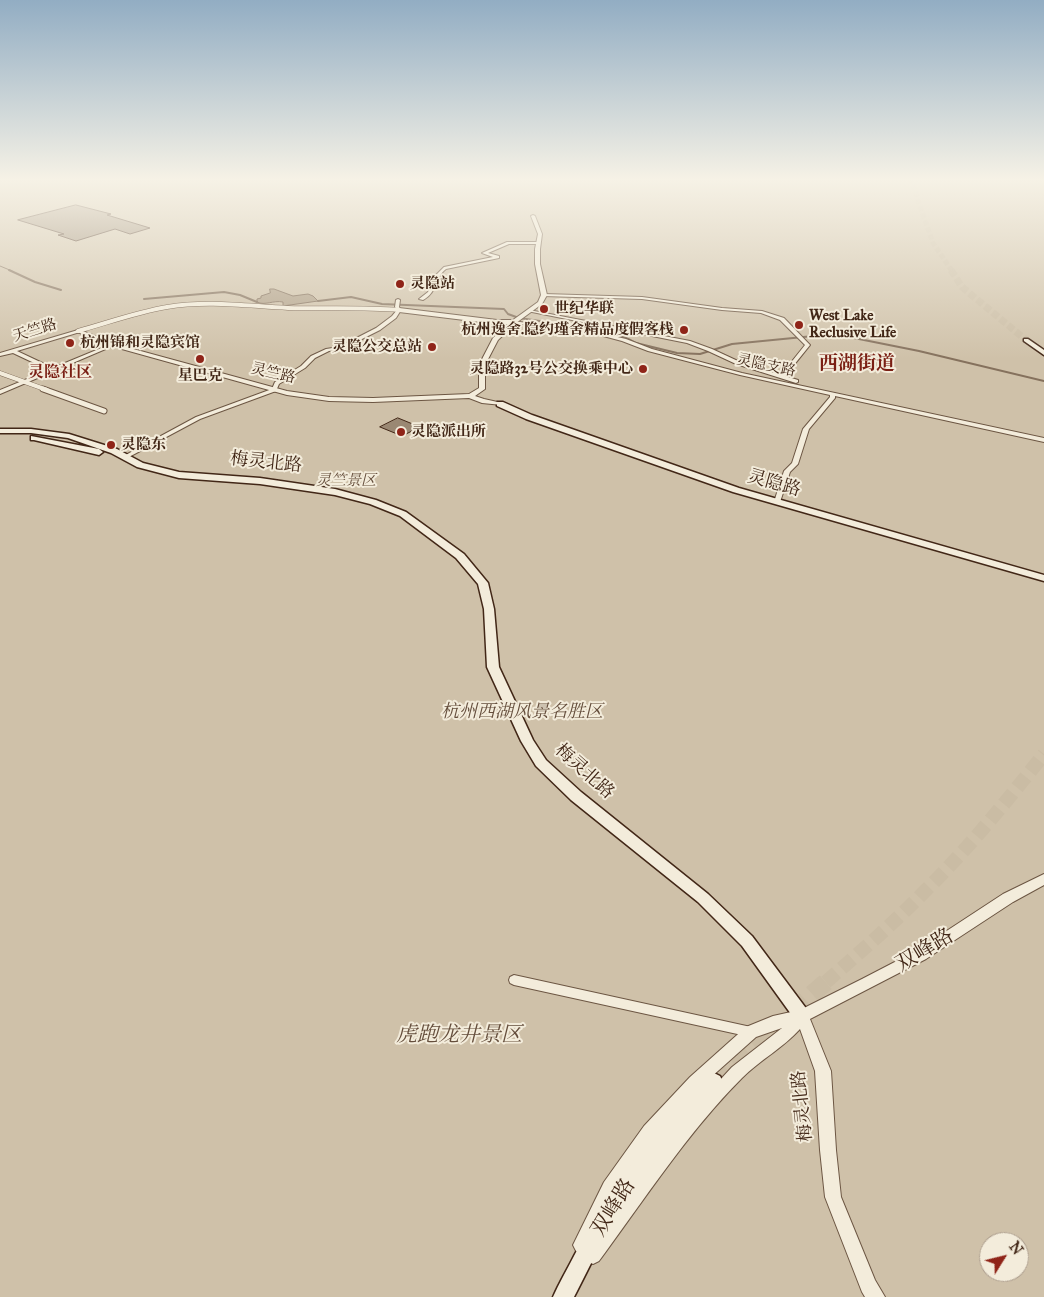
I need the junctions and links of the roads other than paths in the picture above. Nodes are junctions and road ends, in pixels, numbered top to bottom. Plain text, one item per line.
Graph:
1 (538, 239) edge
2 (537, 243) junction
3 (544, 295) junction
4 (421, 299) dead end
5 (398, 305) junction
6 (527, 313) junction
7 (515, 321) junction
8 (78, 331) junction
9 (1026, 340) tunnel mouth
10 (113, 345) junction
11 (13, 351) junction
12 (1044, 353) edge
13 (0, 355) edge
14 (53, 370) junction
15 (0, 372) edge
16 (782, 377) junction
17 (25, 382) junction
18 (0, 386) edge
19 (809, 388) junction
20 (8, 389) junction
21 (482, 389) junction
22 (274, 390) junction
23 (0, 392) edge
24 (832, 393) junction
25 (470, 396) junction
26 (500, 404) junction
27 (104, 411) dead end
28 (0, 431) edge
29 (1044, 440) edge
30 (125, 457) junction
31 (777, 502) junction
32 (1044, 578) edge
33 (1044, 880) edge
34 (514, 980) dead end
35 (802, 1016) junction
36 (751, 1032) junction
37 (714, 1082) tunnel mouth
38 (564, 1295) edge
39 (876, 1297) edge

1 - 2 street
2 - 3 street
2 - 4 street
3 - 6 street
3 - 16 street
5 - 7 street
5 - 8 street
5 - 22 street
6 - 7 street
6 - 16 street
7 - 19 street, 灵隐支路
7 - 21 street
8 - 10 street, 灵竺路
8 - 11 street, 天竺路
9 - 12 main road
10 - 14 street
10 - 22 street, 灵竺路
11 - 13 street, 天竺路
11 - 14 street
14 - 17 street
15 - 17 street
16 - 19 street
17 - 20 street
17 - 27 street
18 - 20 street
19 - 24 street, 灵隐支路
20 - 23 street
21 - 25 street
21 - 26 street
22 - 25 street, 灵竺路
22 - 30 street
24 - 29 street, 灵隐支路
24 - 31 street
25 - 26 street
26 - 31 main road, 灵隐路
28 - 30 main road, 梅灵北路
30 - 35 main road, 梅灵北路
31 - 32 main road, 灵隐路
33 - 35 street, 双峰路
34 - 36 street
35 - 36 street
35 - 38 street
35 - 39 street, 梅灵北路
36 - 38 street
37 - 38 main road, 双峰路

